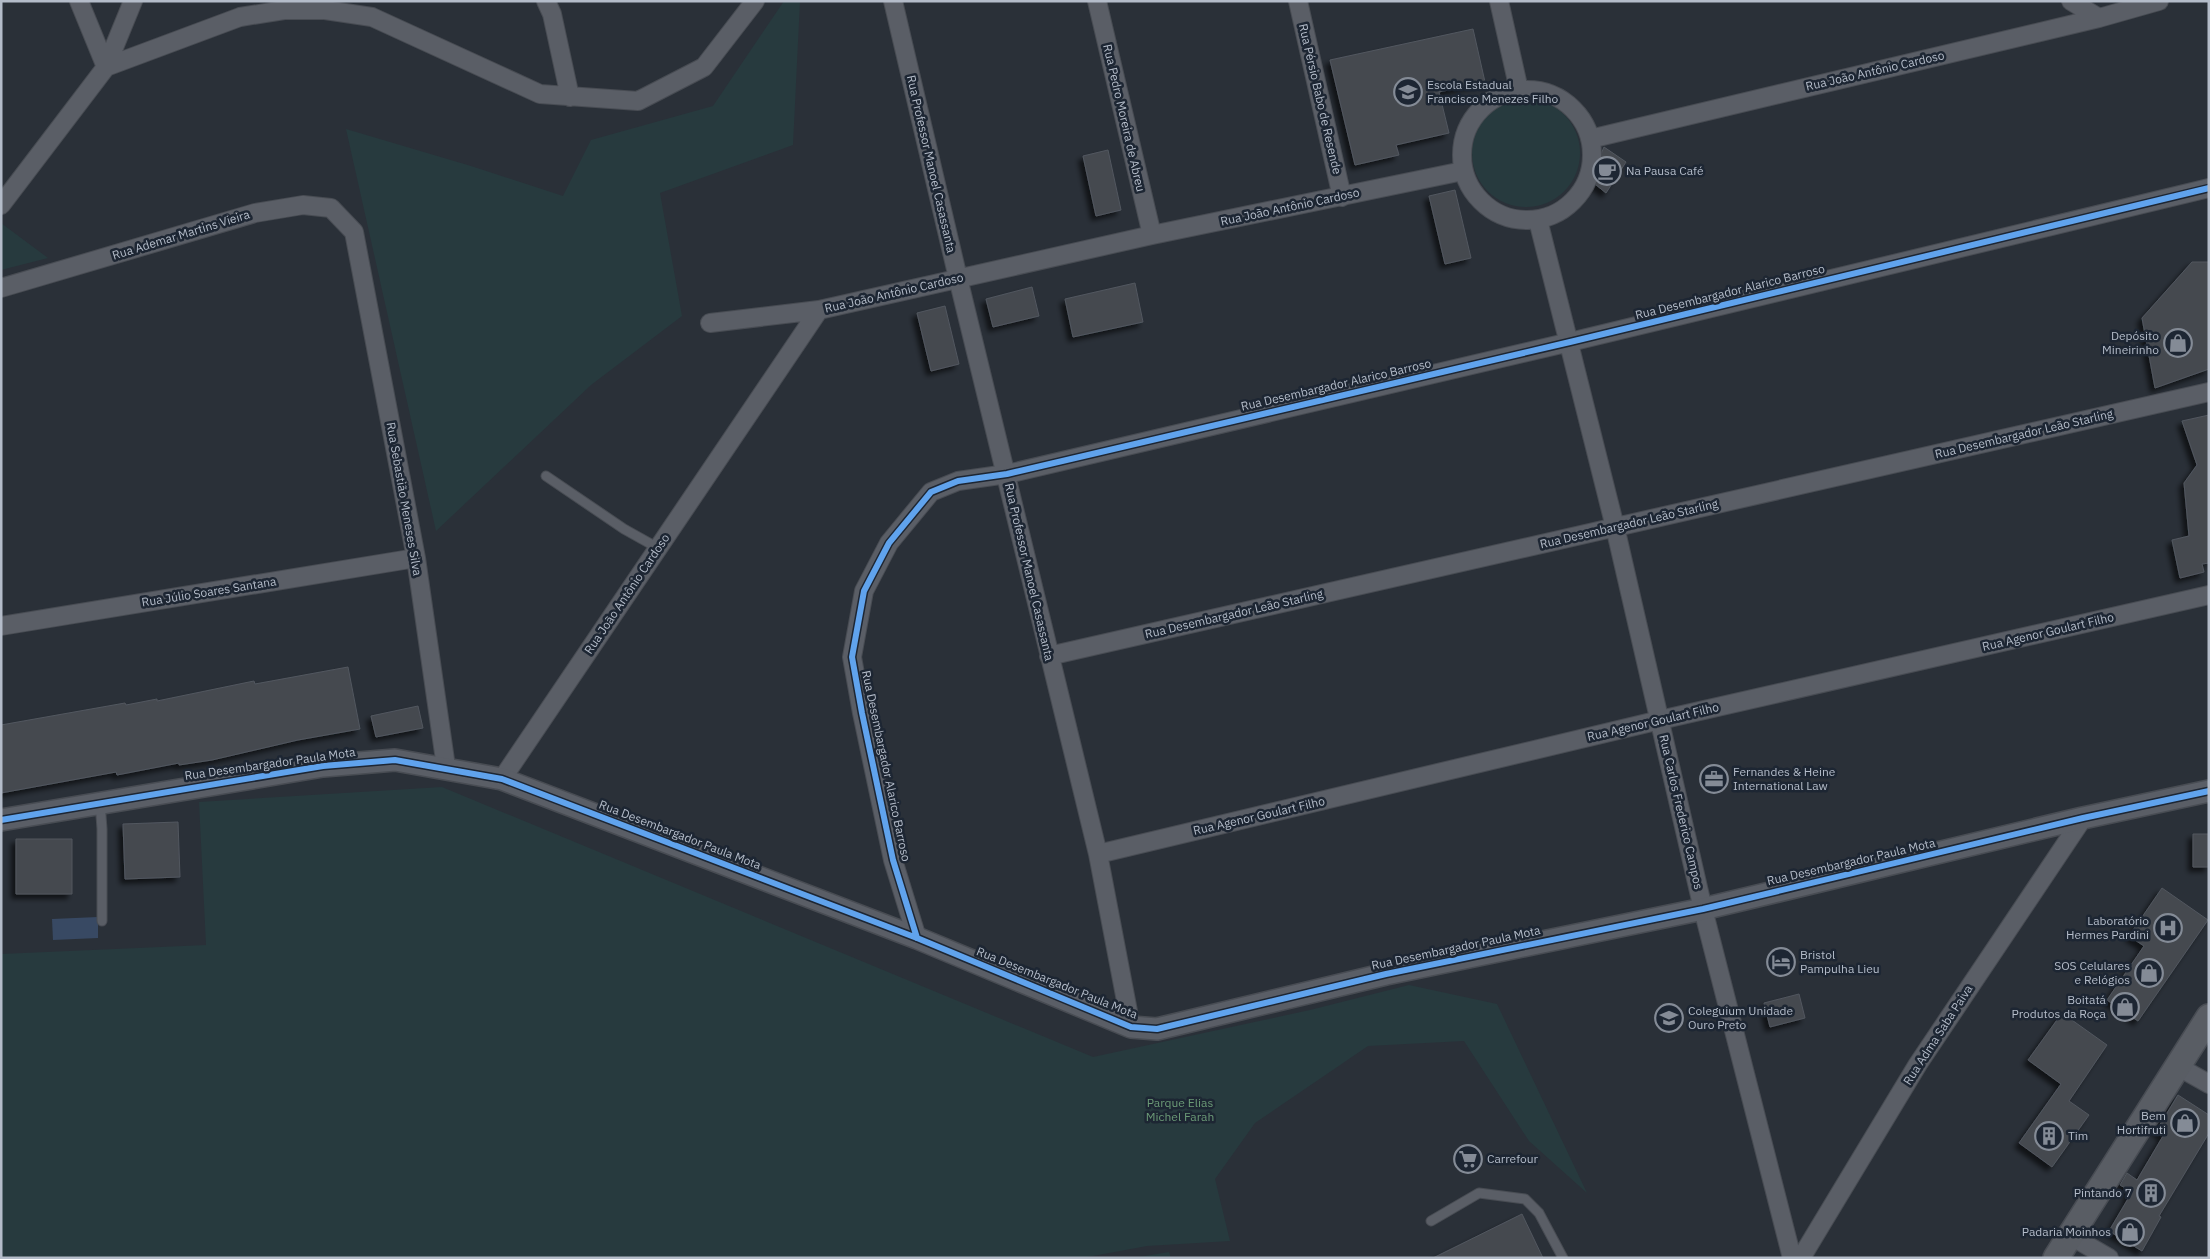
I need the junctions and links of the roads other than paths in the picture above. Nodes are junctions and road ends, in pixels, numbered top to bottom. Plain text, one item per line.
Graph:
1 (79, 1) edge
2 (133, 1) edge
3 (546, 1) edge
4 (755, 1) edge
5 (894, 1) edge
6 (1097, 1) edge
7 (1298, 1) edge
8 (1499, 1) edge
9 (2072, 1) edge
10 (2160, 1) edge
11 (2100, 18) junction
12 (106, 67) junction
13 (1519, 90) junction
14 (570, 97) junction
15 (1590, 139) junction
16 (1463, 171) junction
17 (2209, 188) edge
18 (1342, 197) junction
19 (1, 205) edge
20 (1538, 220) junction
21 (354, 232) joint
22 (1152, 235) junction
23 (958, 278) junction
24 (1, 288) edge
25 (819, 310) junction
26 (710, 323) dead end
27 (1570, 342) junction
28 (2209, 392) edge
29 (1007, 474) junction
30 (546, 476) dead end
31 (1615, 527) junction
32 (658, 548) junction
33 (416, 558) junction
34 (2209, 595) edge
35 (1, 626) edge
36 (1049, 656) junction
37 (1660, 720) junction
38 (446, 767) junction
39 (502, 779) junction
40 (2209, 791) edge
41 (100, 802) junction
42 (2083, 818) junction
43 (1, 820) edge
44 (1098, 854) junction
45 (1703, 909) junction
46 (102, 921) dead end
47 (917, 938) junction
48 (2209, 1016) edge
49 (1131, 1027) junction
50 (2177, 1066) junction
51 (2209, 1084) edge
52 (1431, 1221) dead end
53 (2070, 1236) junction
54 (1564, 1258) edge
55 (1792, 1258) edge
56 (1801, 1258) edge
57 (2056, 1258) edge
58 (2109, 1258) edge

1 - 12 street
2 - 12 street
3 - 14 street
4 - 14 street
5 - 23 street, Rua Professor Manoel Casassanta
6 - 22 street, Rua Pedro Moreira de Abreu
7 - 18 street, Rua Pérsio Babo de Resende
8 - 13 street
9 - 11 street
10 - 11 street, Rua João Antônio Cardoso
11 - 15 street, Rua João Antônio Cardoso
12 - 14 street
12 - 19 street
13 - 15 street
13 - 16 street
15 - 20 street
16 - 18 street, Rua João Antônio Cardoso
16 - 20 street
17 - 27 street, Rua Desembargador Alarico Barroso
18 - 22 street, Rua João Antônio Cardoso
20 - 27 street, Rua Carlos Frederico Campos
21 - 24 street, Rua Ademar Martins Vieira
21 - 33 street, Rua Sebastião Meneses Silva
22 - 23 street, Rua João Antônio Cardoso
23 - 25 street, Rua João Antônio Cardoso
23 - 29 street, Rua Professor Manoel Casassanta
25 - 26 street
25 - 32 street, Rua João Antônio Cardoso
27 - 29 street, Rua Desembargador Alarico Barroso
27 - 31 street, Rua Carlos Frederico Campos
28 - 31 street, Rua Desembargador Leão Starling
29 - 36 street, Rua Professor Manoel Casassanta
29 - 47 street, Rua Desembargador Alarico Barroso
30 - 32 lane
31 - 36 street, Rua Desembargador Leão Starling
31 - 37 street, Rua Carlos Frederico Campos
32 - 39 street, Rua João Antônio Cardoso
33 - 35 street, Rua Júlio Soares Santana
33 - 38 street, Rua Sebastião Meneses Silva
34 - 37 street, Rua Agenor Goulart Filho
36 - 44 street, Rua Professor Manoel Casassanta
37 - 44 street, Rua Agenor Goulart Filho
37 - 45 street, Rua Carlos Frederico Campos
38 - 39 street, Rua Desembargador Paula Mota
38 - 41 street, Rua Desembargador Paula Mota
39 - 47 street, Rua Desembargador Paula Mota
40 - 42 street, Rua Desembargador Paula Mota
41 - 43 street, Rua Desembargador Paula Mota
41 - 46 lane
42 - 45 street, Rua Desembargador Paula Mota
42 - 56 street, Rua Adma Saba Paiva
44 - 49 street, Rua Professor Manoel Casassanta
45 - 49 street, Rua Desembargador Paula Mota
45 - 55 street, Rua Carlos Frederico Campos
47 - 49 street, Rua Desembargador Paula Mota
48 - 50 main road
50 - 51 street
50 - 53 main road
52 - 54 lane
53 - 57 main road
53 - 58 street

